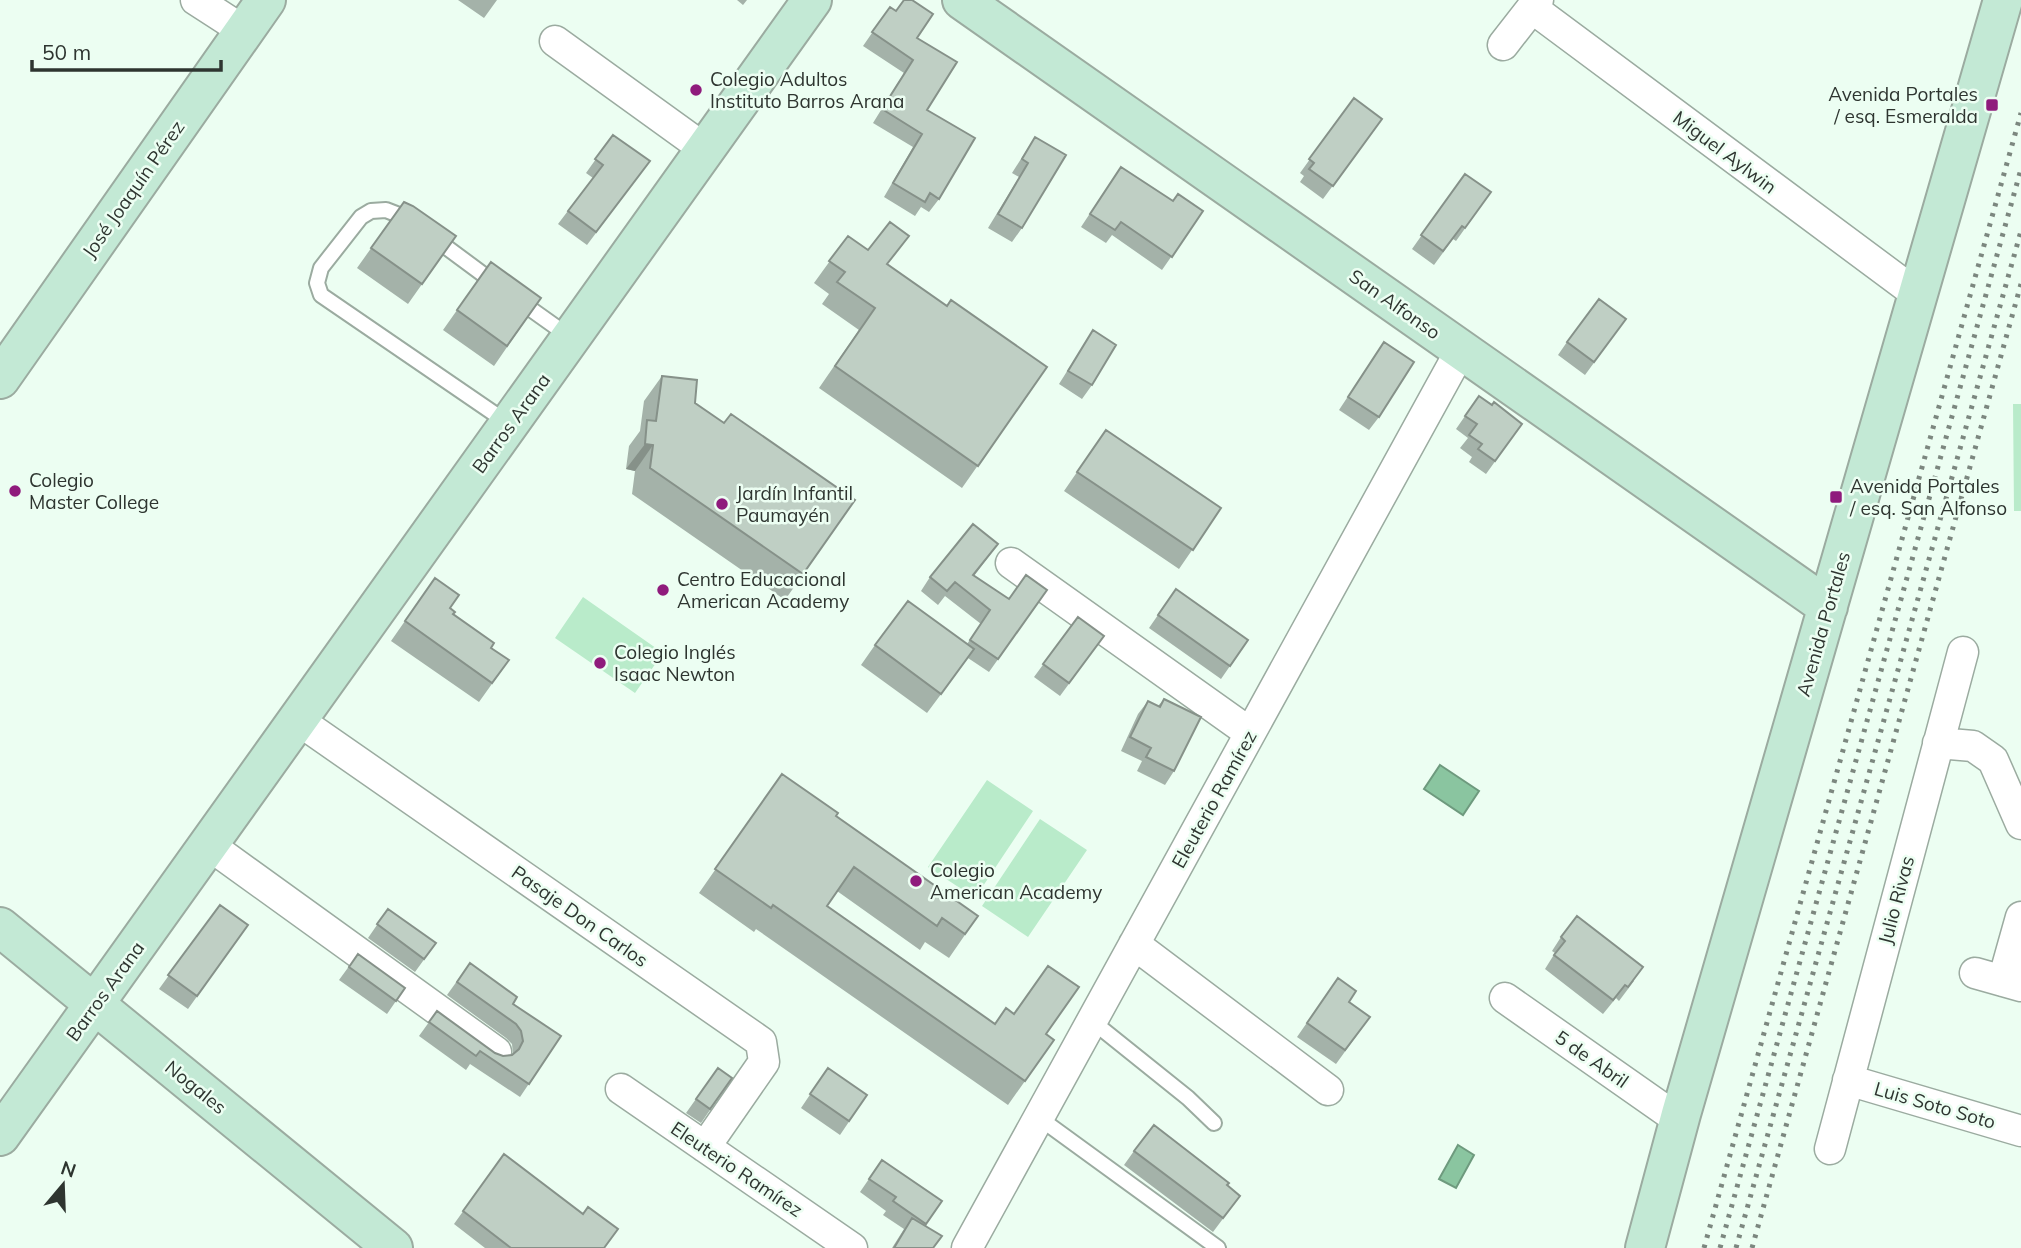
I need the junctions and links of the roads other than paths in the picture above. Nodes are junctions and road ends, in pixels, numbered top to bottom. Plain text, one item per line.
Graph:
1 (196, 0) edge
2 (266, 0) edge
3 (813, 0) edge
4 (962, 0) edge
5 (2003, 0) edge
6 (1535, 4) edge
7 (244, 31) junction
8 (555, 41) dead end
9 (1503, 45) dead end
10 (706, 150) junction
11 (1918, 295) junction
12 (571, 338) junction
13 (1461, 350) junction
14 (3, 369) edge
15 (510, 424) junction
16 (1011, 563) dead end
17 (1828, 607) junction
18 (1963, 652) dead end
19 (298, 720) junction
20 (1250, 733) junction
21 (1938, 743) junction
22 (2021, 824) edge
23 (209, 845) junction
24 (2021, 917) edge
25 (0, 927) edge
26 (1134, 944) junction
27 (2000, 980) edge
28 (1504, 998) dead end
29 (95, 1004) junction
30 (1092, 1021) junction
31 (496, 1052) edge
32 (1848, 1080) junction
33 (621, 1089) dead end
34 (1328, 1090) dead end
35 (1038, 1117) junction
36 (1679, 1120) junction
37 (1214, 1123) dead end
38 (2021, 1131) edge
39 (0, 1136) edge
40 (705, 1147) junction
41 (1830, 1149) dead end
42 (393, 1248) edge
43 (852, 1248) edge
44 (967, 1248) edge
45 (1218, 1248) edge
46 (1645, 1248) edge

1 - 7 street
2 - 7 main road, José Joaquín Pérez
3 - 10 main road, Barros Arana
4 - 13 main road, San Alfonso
5 - 11 main road, Avenida Portales
6 - 9 street, Miguel Aylwin
6 - 11 street, Miguel Aylwin
7 - 14 main road, José Joaquín Pérez
8 - 10 street
10 - 12 main road, Barros Arana
11 - 17 main road, Avenida Portales
12 - 15 main road, Barros Arana
12 - 15 lane
13 - 17 main road, San Alfonso
13 - 20 street, Eleuterio Ramírez
15 - 19 main road, Barros Arana
16 - 20 street
17 - 36 main road, Avenida Portales
18 - 21 street, Julio Rivas
19 - 23 main road, Barros Arana
19 - 40 street, Pasaje Don Carlos
20 - 26 street, Eleuterio Ramírez
21 - 22 street
21 - 32 street, Julio Rivas
23 - 29 main road, Barros Arana
23 - 31 street
24 - 27 street
25 - 29 main road, Nogales
26 - 30 street, Eleuterio Ramírez
26 - 34 street
28 - 36 street, 5 de Abril
29 - 39 main road, Barros Arana
29 - 42 main road, Nogales
30 - 35 street, Eleuterio Ramírez
30 - 37 lane
32 - 38 street, Luis Soto Soto
32 - 41 street, Julio Rivas
33 - 40 street, Eleuterio Ramírez
35 - 44 street, Eleuterio Ramírez
35 - 45 lane
36 - 46 main road, Avenida Portales
40 - 43 street, Eleuterio Ramírez

